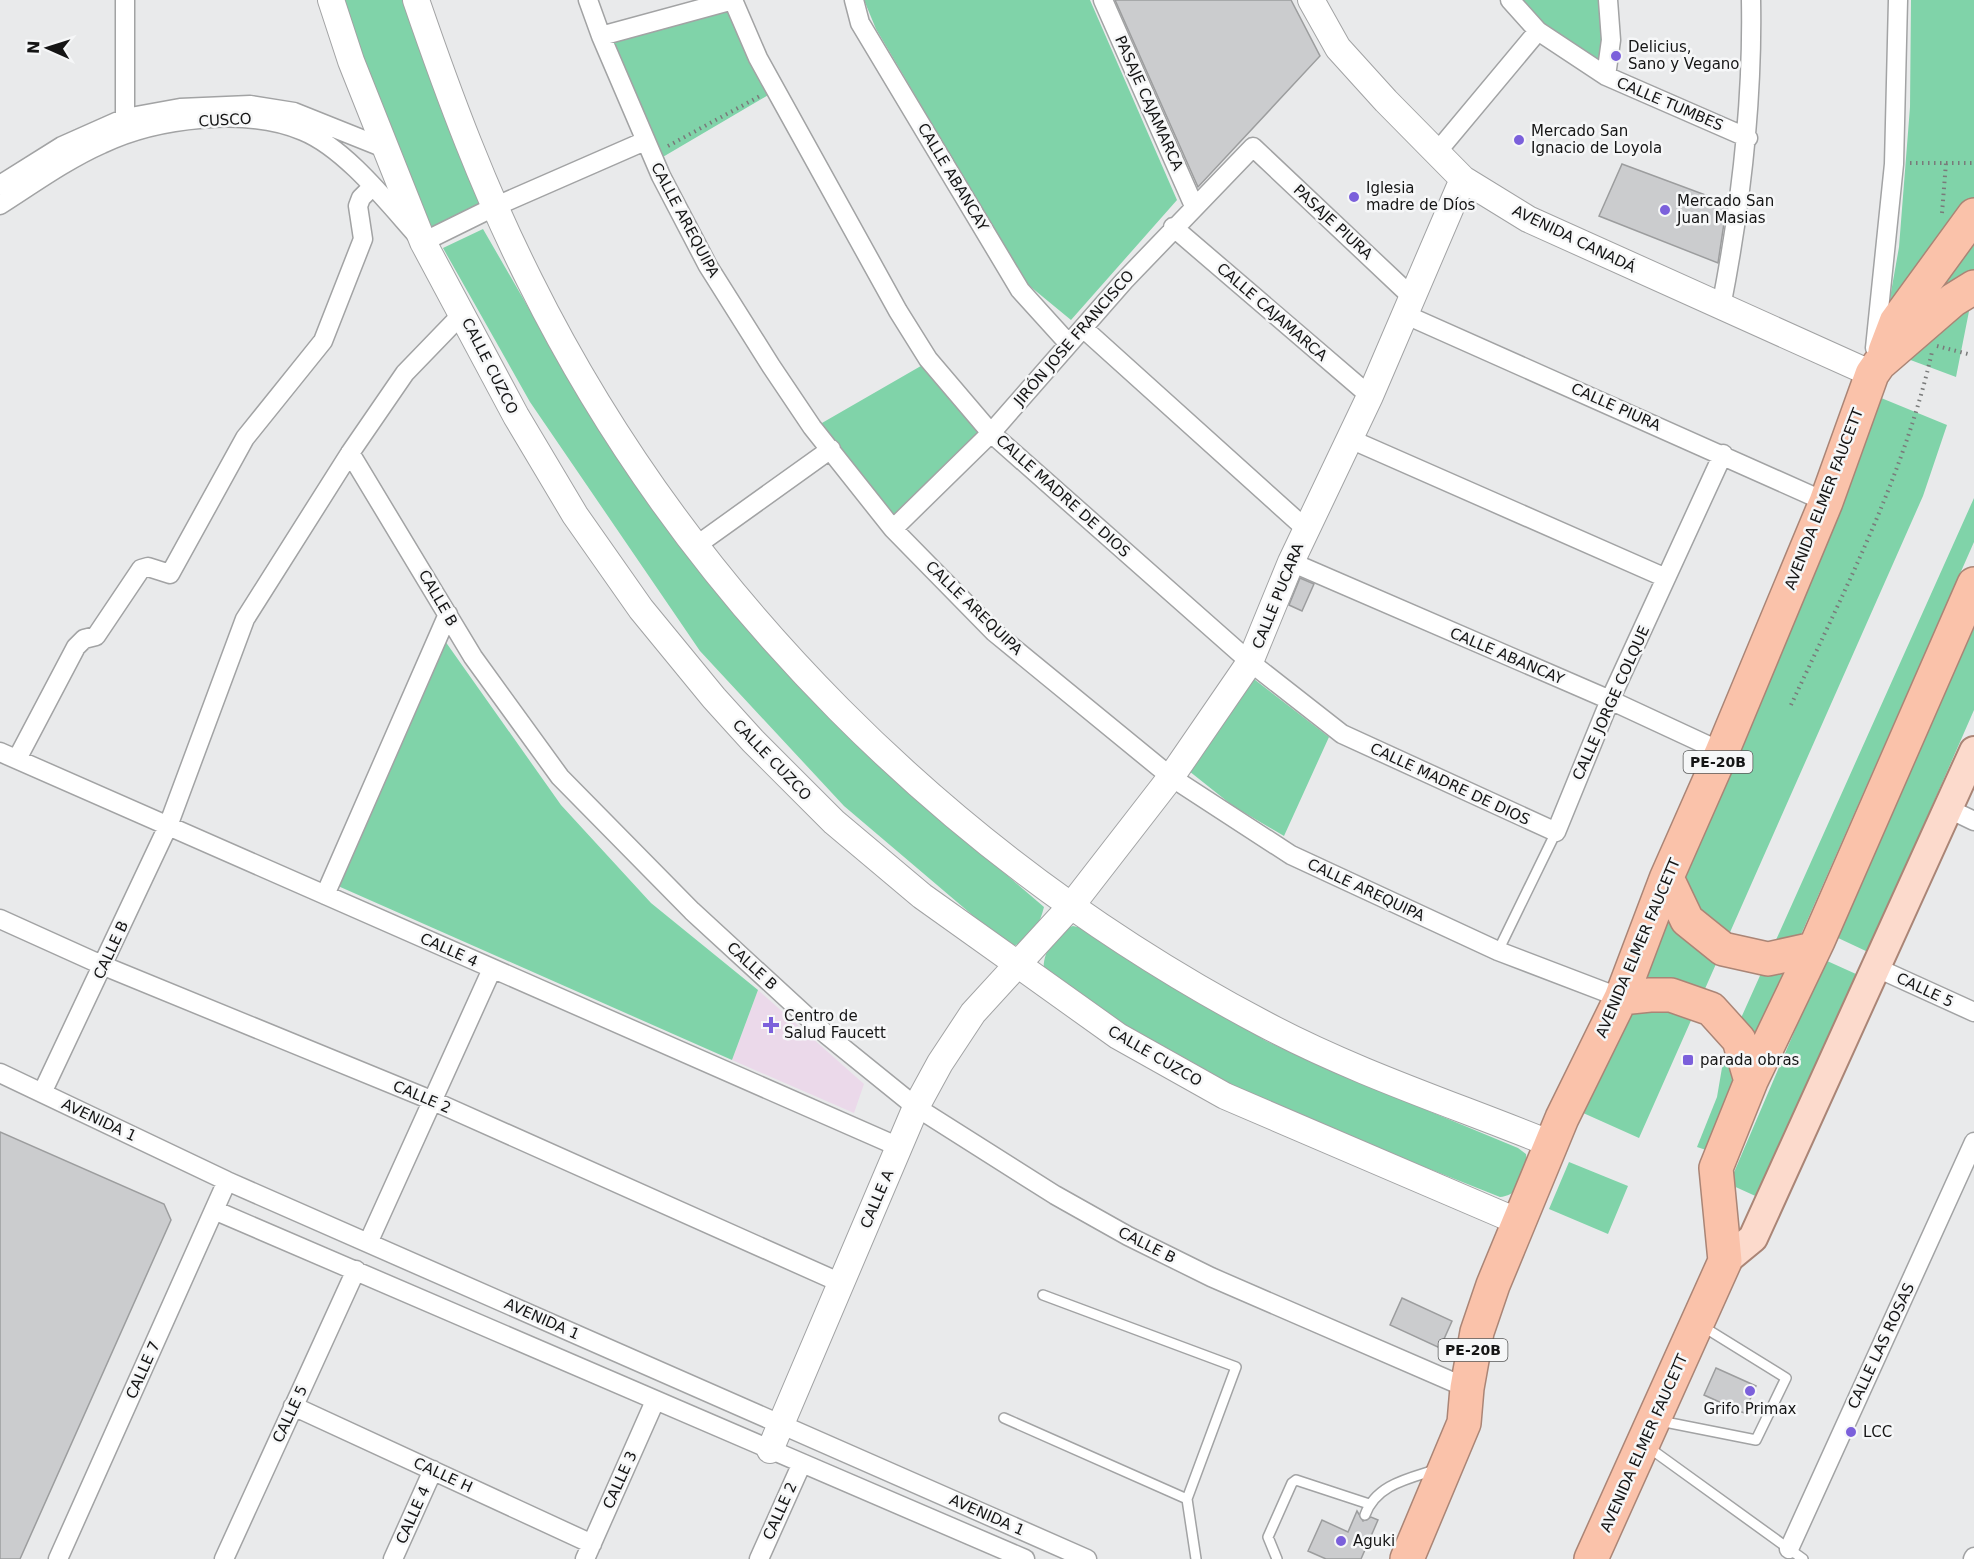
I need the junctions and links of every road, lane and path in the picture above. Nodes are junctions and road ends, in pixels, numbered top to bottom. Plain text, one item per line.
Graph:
1 (125, 0) edge
2 (331, 0) edge
3 (416, 0) edge
4 (588, 0) edge
5 (733, 0) edge
6 (854, 0) edge
7 (1103, 0) edge
8 (1311, 0) edge
9 (1510, 0) edge
10 (1608, 0) edge
11 (1751, 0) edge
12 (1898, 0) edge
13 (1538, 31) junction
14 (601, 36) junction
15 (1605, 76) junction
16 (760, 86) dead end
17 (125, 118) junction
18 (663, 137) dead end
19 (1748, 138) junction
20 (645, 141) junction
21 (1253, 147) joint
22 (384, 148) junction
23 (1437, 152) junction
24 (1946, 163) junction
25 (1974, 163) edge
26 (1894, 164) junction
27 (1463, 179) junction
28 (0, 185) edge
29 (372, 187) junction
30 (0, 205) edge
31 (494, 207) junction
32 (1194, 207) junction
33 (1974, 215) edge
34 (1942, 219) dead end
35 (1173, 227) junction
36 (423, 242) junction
37 (1974, 287) edge
38 (1409, 306) junction
39 (1721, 308) junction
40 (463, 313) junction
41 (1935, 316) junction
42 (1083, 328) junction
43 (1068, 343) junction
44 (1876, 369) junction
45 (1370, 396) junction
46 (992, 433) junction
47 (1350, 439) junction
48 (831, 449) junction
49 (350, 453) junction
50 (1723, 454) junction
51 (1826, 502) junction
52 (893, 529) junction
53 (1306, 529) junction
54 (697, 545) junction
55 (1291, 562) junction
56 (1666, 578) junction
57 (1974, 584) edge
58 (448, 614) junction
59 (1250, 662) junction
60 (1610, 700) junction
61 (1791, 705) dead end
62 (1974, 751) edge
63 (0, 752) edge
64 (1722, 752) junction
65 (17, 759) junction
66 (1170, 777) junction
67 (1949, 809) junction
68 (1974, 821) edge
69 (168, 826) junction
70 (1556, 832) junction
71 (1667, 878) junction
72 (325, 895) junction
73 (1071, 906) junction
74 (0, 919) edge
75 (1813, 949) junction
76 (1498, 951) junction
77 (1014, 965) junction
78 (104, 966) junction
79 (1875, 967) junction
80 (492, 969) junction
81 (1621, 998) junction
82 (1974, 1012) edge
83 (0, 1073) edge
84 (1750, 1081) junction
85 (42, 1093) junction
86 (431, 1101) junction
87 (916, 1107) junction
88 (1974, 1142) edge
89 (1551, 1144) junction
90 (899, 1147) junction
91 (227, 1181) junction
92 (214, 1210) junction
93 (1519, 1222) junction
94 (368, 1243) junction
95 (1725, 1261) junction
96 (356, 1270) junction
97 (841, 1283) junction
98 (1043, 1294) dead end
99 (1697, 1323) junction
100 (1467, 1388) junction
101 (655, 1401) junction
102 (293, 1406) junction
103 (1004, 1418) dead end
104 (781, 1424) junction
105 (1649, 1432) junction
106 (770, 1450) junction
107 (802, 1463) junction
108 (1446, 1467) junction
109 (433, 1470) junction
110 (1187, 1499) junction
111 (1369, 1504) junction
112 (1365, 1515) dead end
113 (589, 1551) edge
114 (1796, 1554) edge
115 (58, 1559) edge
116 (224, 1559) edge
117 (393, 1559) edge
118 (759, 1559) edge
119 (1024, 1559) edge
120 (1087, 1559) edge
121 (1196, 1559) edge
122 (1277, 1559) edge
123 (1407, 1559) edge
124 (1591, 1559) edge

1 - 17 street
2 - 22 street, CALLE CUZCO
3 - 31 street
4 - 14 street, CALLE AREQUIPA
5 - 14 street
5 - 46 street, CALLE MADRE DE DIOS
6 - 43 street, CALLE ABANCAY
7 - 32 street, PASAJE CAJAMARCA
8 - 23 street, AVENIDA CANADÁ
9 - 13 street, CALLE TUMBES
10 - 15 street
11 - 19 street
12 - 26 street, AVENIDA ELMER FAUCETT
13 - 15 street, CALLE TUMBES
13 - 23 street
14 - 20 street, CALLE AREQUIPA
15 - 19 street, CALLE TUMBES
16 - 18 path
17 - 22 street
17 - 28 street
19 - 39 street
20 - 31 street
20 - 48 street, CALLE AREQUIPA
21 - 32 street, JIRÓN JOSE FRANCISCO
21 - 38 street, PASAJE PIURA
22 - 36 street, CALLE CUZCO
23 - 27 street, AVENIDA CANADÁ
24 - 25 path
24 - 26 path
24 - 34 path
26 - 44 street, AVENIDA ELMER FAUCETT
27 - 38 street, CALLE PUCARA
27 - 39 street, AVENIDA CANADÁ
29 - 30 street, CUSCO
29 - 36 street, CUSCO
29 - 65 street
31 - 36 street
31 - 54 street
32 - 35 street, JIRÓN JOSE FRANCISCO
33 - 44 highway
35 - 42 street, JIRÓN JOSE FRANCISCO
35 - 45 street, CALLE CAJAMARCA
36 - 40 street, CALLE CUZCO
37 - 41 highway, AVENIDA ELMER FAUCETT / PE-20B
38 - 45 street, CALLE PUCARA
38 - 50 street, CALLE PIURA
39 - 44 street, AVENIDA CANADÁ
40 - 49 street, CALLE B
40 - 77 street, CALLE CUZCO
41 - 44 highway, AVENIDA ELMER FAUCETT / PE-20B
41 - 61 path
42 - 43 street, JIRÓN JOSE FRANCISCO
42 - 53 street
43 - 46 street, JIRÓN JOSE FRANCISCO
44 - 51 highway, AVENIDA ELMER FAUCETT / PE-20B
45 - 47 street, CALLE PUCARA
46 - 52 street, JIRÓN JOSE FRANCISCO
46 - 59 street, CALLE MADRE DE DIOS
47 - 53 street, CALLE PUCARA
47 - 56 street
48 - 52 street, CALLE AREQUIPA
48 - 54 street
49 - 58 street, CALLE B
49 - 69 street, CALLE B
50 - 51 street, CALLE PIURA
50 - 56 street, CALLE JORGE COLQUE
51 - 64 highway, AVENIDA ELMER FAUCETT / PE-20B
52 - 66 street, CALLE AREQUIPA
53 - 55 street, CALLE PUCARA
54 - 73 street
55 - 59 street, CALLE PUCARA
55 - 60 street, CALLE ABANCAY
56 - 60 street, CALLE JORGE COLQUE
57 - 75 highway, AVENIDA ELMER FAUCETT
58 - 72 street
58 - 87 street, CALLE B
59 - 66 street, CALLE PUCARA
59 - 70 street, CALLE MADRE DE DIOS
60 - 64 street, CALLE ABANCAY
60 - 70 street, CALLE JORGE COLQUE
62 - 67 main road, AVENIDA ELMER FAUCETT
63 - 65 street, CALLE 4
64 - 71 highway, AVENIDA ELMER FAUCETT / PE-20B
65 - 69 street, CALLE 4
66 - 73 street, CALLE PUCARA
66 - 76 street, CALLE AREQUIPA
67 - 68 street
67 - 79 main road, AVENIDA ELMER FAUCETT
69 - 72 street, CALLE 4
69 - 78 street, CALLE B
70 - 76 lane, CALLE JORGE COLQUE
71 - 75 highway
71 - 81 highway, AVENIDA ELMER FAUCETT / PE-20B
72 - 80 street, CALLE 4
73 - 77 street, CALLE PUCARA
73 - 89 street
74 - 78 street, CALLE 2
75 - 84 highway, AVENIDA ELMER FAUCETT
76 - 81 street, CALLE AREQUIPA
77 - 87 street, CALLE A
77 - 93 street, CALLE CUZCO
78 - 85 street, CALLE B
78 - 86 street, CALLE 2
79 - 82 street, CALLE 5
79 - 95 main road, AVENIDA ELMER FAUCETT
80 - 86 street
80 - 90 street, CALLE 4
81 - 84 highway
81 - 89 highway, AVENIDA ELMER FAUCETT / PE-20B
83 - 85 street, AVENIDA 1
84 - 95 highway, AVENIDA ELMER FAUCETT
85 - 91 street, AVENIDA 1
86 - 94 street
86 - 97 street, CALLE 2
87 - 90 street, CALLE A
87 - 100 street, CALLE B
88 - 114 street, CALLE LAS ROSAS
89 - 93 highway, AVENIDA ELMER FAUCETT / PE-20B
90 - 97 street, CALLE A
91 - 92 street, CALLE 7
91 - 94 street, AVENIDA 1
92 - 96 street, AVENIDA 1
92 - 115 street, CALLE 7
93 - 100 highway, AVENIDA ELMER FAUCETT / PE-20B
94 - 104 street, AVENIDA 1
95 - 99 highway, AVENIDA ELMER FAUCETT
96 - 101 street, AVENIDA 1
96 - 102 street, CALLE 5
97 - 104 street, CALLE A
98 - 110 lane
99 - 105 highway, AVENIDA ELMER FAUCETT
99 - 105 lane
100 - 108 highway, AVENIDA ELMER FAUCETT / PE-20B
101 - 106 street, AVENIDA 1
101 - 113 street, CALLE 3
102 - 109 street, CALLE H
102 - 116 street, CALLE 5
103 - 110 lane
104 - 106 street, CALLE A
104 - 120 street, AVENIDA 1
105 - 114 lane
105 - 124 highway, AVENIDA ELMER FAUCETT
106 - 107 street, AVENIDA 1
107 - 118 street, CALLE 2
107 - 119 street, AVENIDA 1
108 - 111 lane
108 - 123 highway, AVENIDA ELMER FAUCETT / PE-20B
109 - 113 street, CALLE H
109 - 117 street, CALLE 4
110 - 121 lane
111 - 112 lane
111 - 122 lane

